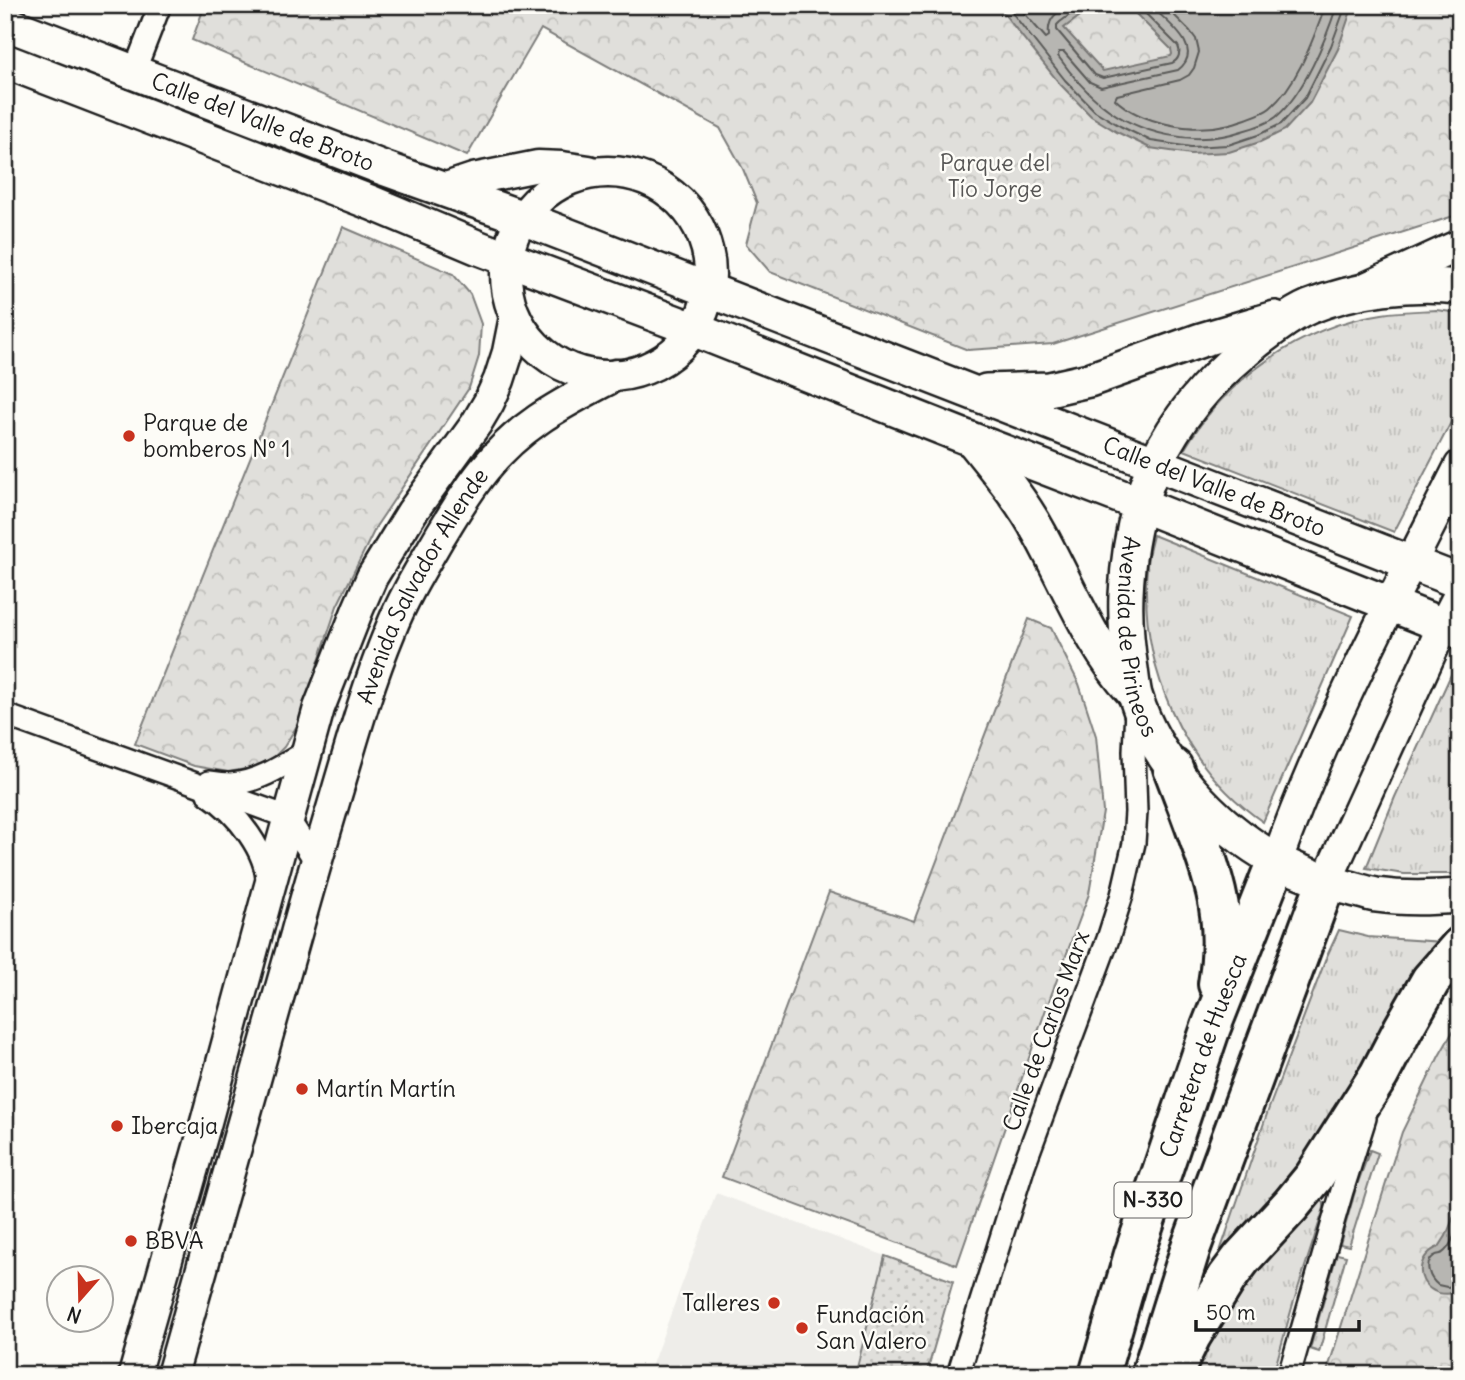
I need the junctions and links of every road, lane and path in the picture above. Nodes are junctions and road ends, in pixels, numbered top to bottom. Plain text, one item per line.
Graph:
1 (160, 5) edge
2 (5, 23) edge
3 (5, 61) edge
4 (134, 72) junction
5 (596, 173) junction
6 (443, 189) junction
7 (523, 218) junction
8 (1460, 245) edge
9 (507, 258) junction
10 (1460, 287) edge
11 (708, 291) junction
12 (1353, 293) junction
13 (1308, 308) junction
14 (515, 317) junction
15 (693, 330) junction
16 (616, 375) junction
17 (970, 391) junction
18 (973, 440) junction
19 (1156, 463) junction
20 (1460, 466) edge
21 (1139, 503) junction
22 (1411, 563) junction
23 (1460, 582) edge
24 (1460, 593) edge
25 (1391, 604) junction
26 (1451, 629) edge
27 (1136, 696) junction
28 (5, 715) edge
29 (307, 751) junction
30 (1173, 768) junction
31 (186, 780) junction
32 (289, 820) junction
33 (1277, 860) junction
34 (316, 862) junction
35 (1326, 882) junction
36 (1460, 896) edge
37 (266, 900) junction
38 (1460, 947) edge
39 (1212, 1027) junction
40 (1379, 1075) junction
41 (206, 1122) junction
42 (237, 1150) junction
43 (134, 1375) edge
44 (172, 1375) edge
45 (958, 1375) edge
46 (1099, 1375) edge
47 (1151, 1375) edge
48 (1172, 1375) edge
49 (1289, 1375) edge

1 - 4 street
2 - 4 main road, Calle del Valle de Broto
3 - 9 main road, Calle del Valle de Broto
4 - 6 main road, Calle del Valle de Broto
5 - 6 main road
5 - 7 main road
5 - 11 main road
6 - 7 main road, Calle del Valle de Broto
7 - 9 main road
7 - 11 main road, Calle del Valle de Broto
8 - 12 main road, Avenida de Pirineos
9 - 14 main road
9 - 15 main road, Calle del Valle de Broto
10 - 12 main road, Avenida de Pirineos
11 - 15 main road
11 - 17 main road, Calle del Valle de Broto
12 - 13 main road, Avenida de Pirineos
13 - 17 main road, Calle del Valle de Broto
13 - 19 main road, Avenida de Pirineos
14 - 16 main road
14 - 29 main road, Avenida Salvador Allende
15 - 16 main road
15 - 18 main road, Calle del Valle de Broto
16 - 34 main road, Avenida Salvador Allende
17 - 19 main road, Calle del Valle de Broto
18 - 21 main road, Calle del Valle de Broto
18 - 27 main road
19 - 21 main road, Avenida de Pirineos
19 - 22 main road, Calle del Valle de Broto
20 - 22 main road
21 - 25 main road, Calle del Valle de Broto
21 - 27 main road, Avenida de Pirineos
22 - 23 main road, Calle del Valle de Broto
22 - 25 main road
24 - 26 main road
25 - 26 main road, Calle del Valle de Broto
25 - 33 main road
26 - 35 main road
27 - 30 main road, Avenida de Pirineos
27 - 45 street, Calle de Carlos Marx
28 - 31 street
29 - 31 street
29 - 32 main road, Avenida Salvador Allende
30 - 33 main road, Avenida de Pirineos
30 - 39 highway
31 - 32 street
31 - 37 street
32 - 34 street
32 - 37 main road, Avenida Salvador Allende
33 - 35 main road, Avenida de Pirineos
33 - 39 highway, Carretera de Huesca / N-330
34 - 42 main road, Avenida Salvador Allende
35 - 36 main road, Avenida de Pirineos
35 - 47 highway, N-330
37 - 41 main road, Avenida Salvador Allende
38 - 40 highway
39 - 46 highway, Carretera de Huesca / N-330
40 - 48 highway
40 - 49 street
41 - 42 street
41 - 43 main road, Avenida Salvador Allende
42 - 44 main road, Avenida Salvador Allende

